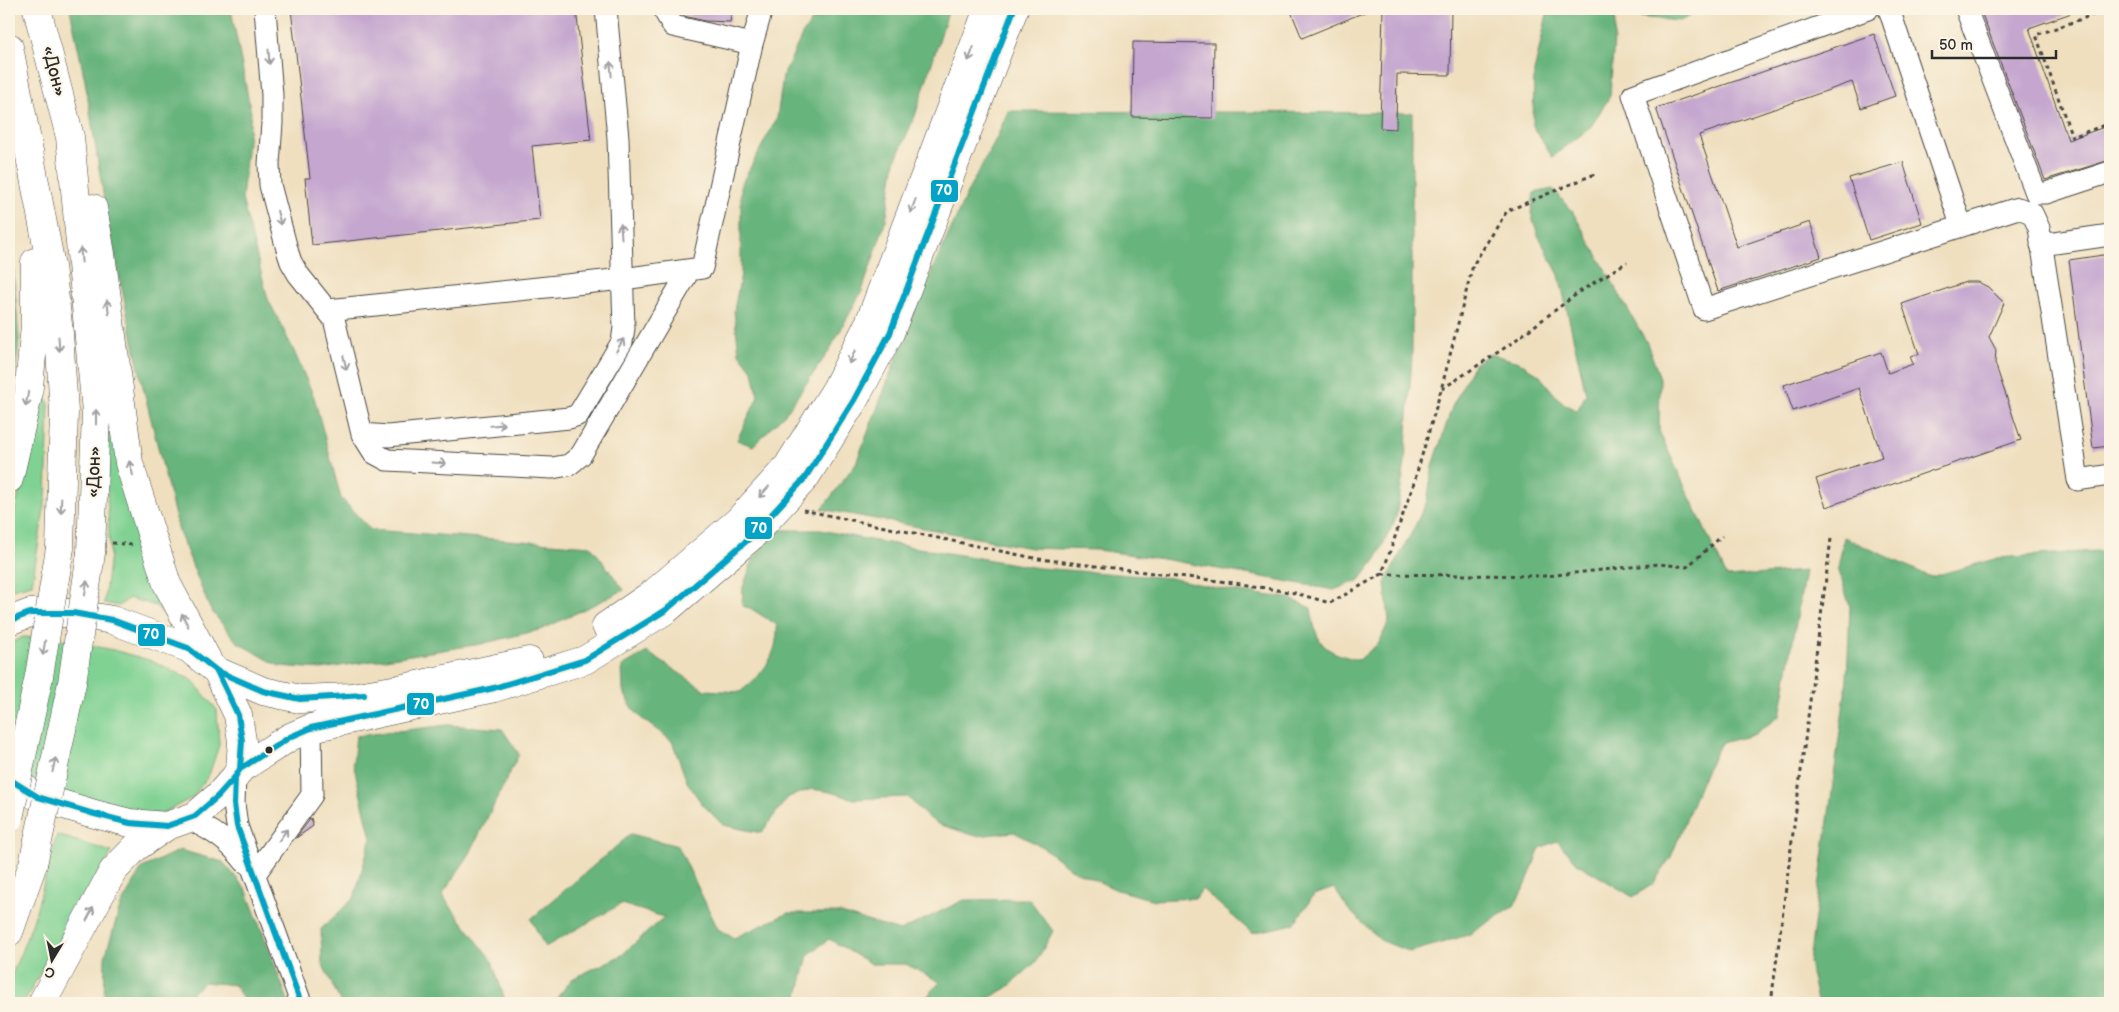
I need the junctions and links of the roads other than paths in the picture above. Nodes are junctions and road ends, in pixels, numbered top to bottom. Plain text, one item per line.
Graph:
1 (37, 9) edge
2 (265, 9) edge
3 (606, 9) edge
4 (663, 9) edge
5 (762, 9) edge
6 (988, 9) edge
7 (1014, 9) edge
8 (1868, 9) edge
9 (1890, 9) edge
10 (1966, 9) edge
11 (752, 44) junction
12 (9, 47) edge
13 (20, 106) junction
14 (70, 137) junction
15 (2110, 172) edge
16 (1961, 225) junction
17 (2110, 235) edge
18 (2042, 245) junction
19 (689, 271) junction
20 (623, 279) junction
21 (328, 310) junction
22 (362, 434) junction
23 (2110, 475) edge
24 (9, 479) edge
25 (9, 621) edge
26 (213, 667) junction
27 (311, 728) junction
28 (237, 773) junction
29 (9, 779) edge
30 (9, 818) edge
31 (178, 822) junction
32 (255, 874) junction
33 (9, 932) edge
34 (42, 1003) edge
35 (301, 1003) edge

1 - 14 main road, «Дон»
2 -> 21 street
20 -> 3 street
4 - 11 street
5 - 11 street
6 -> 26 main road
7 - 27 main road
8 - 16 street
9 - 16 street
10 - 15 street
11 - 19 street
12 - 13 main road, «Дон»
13 -> 24 main road
13 -> 30 main road, «Дон», bridge
26 -> 14 main road
33 -> 14 main road, «Дон», bridge
16 - 18 street
17 - 18 street
18 - 23 street
19 - 20 street
22 -> 19 street
20 - 21 street
22 -> 20 street
21 -> 22 street
25 - 26 main road
26 - 28 main road
27 - 28 main road
32 -> 27 street
28 - 31 main road
28 - 32 street
29 - 31 main road
31 - 32 street
34 -> 31 main road
32 - 35 street

